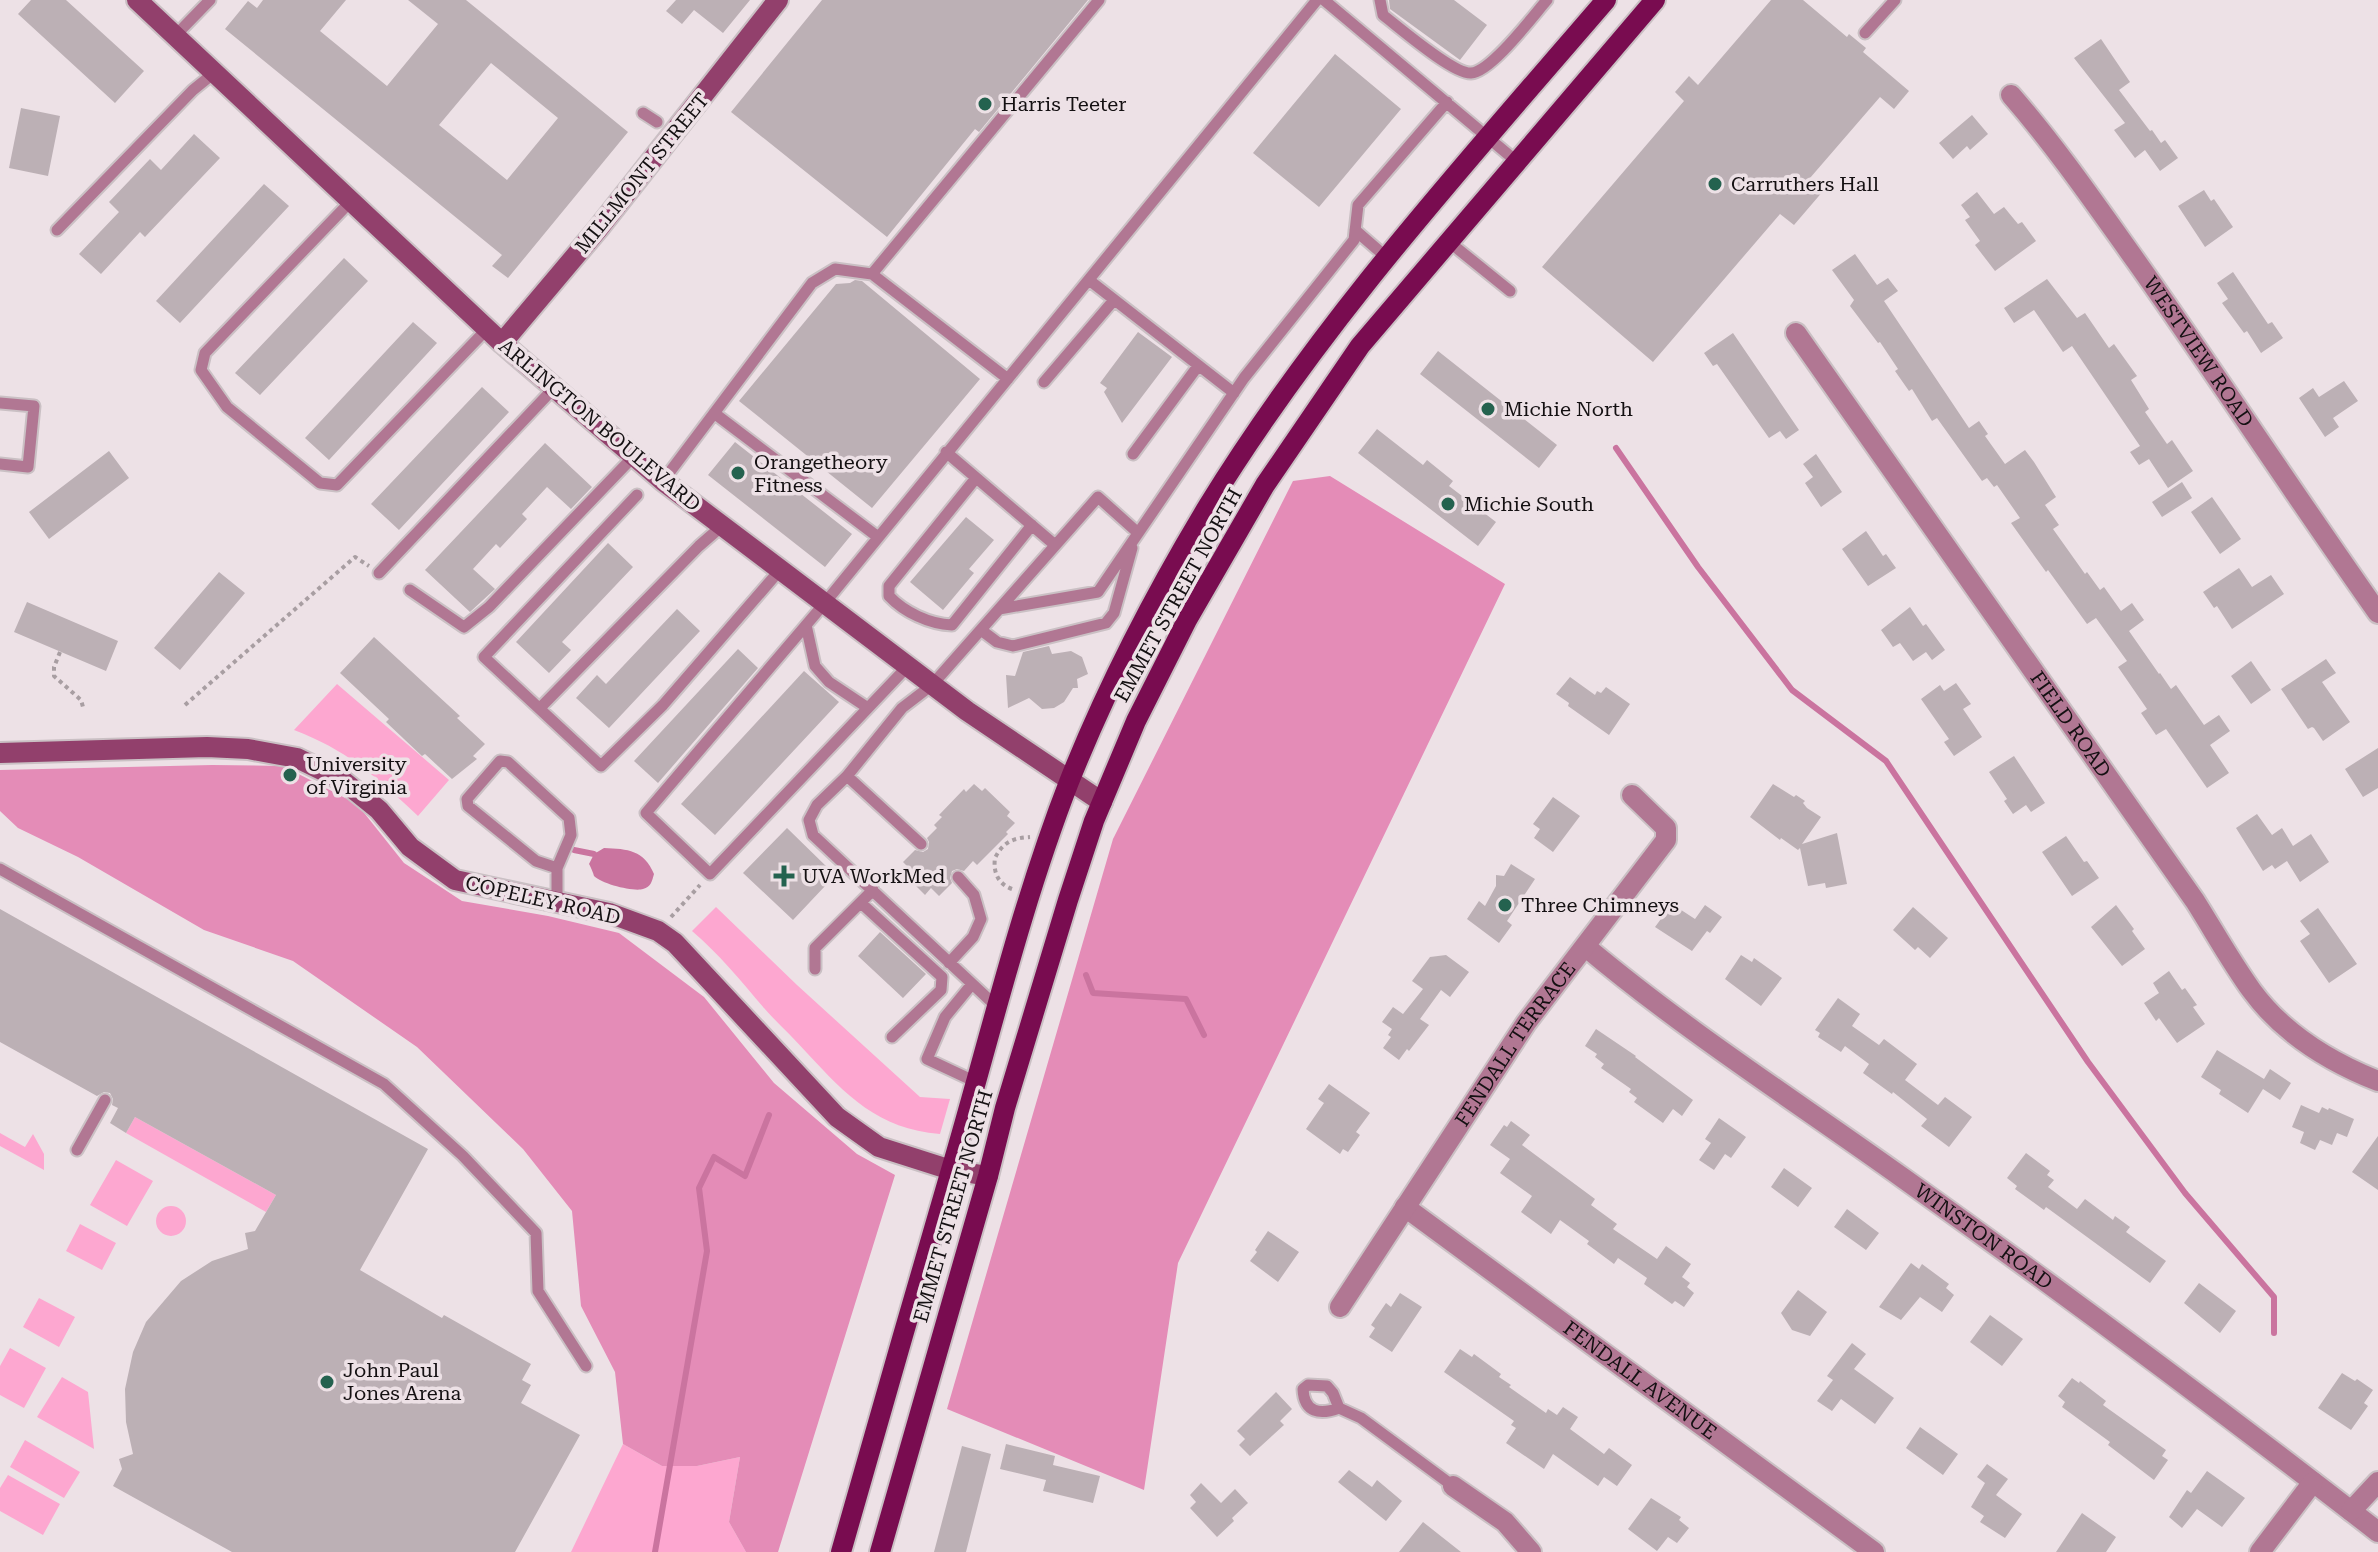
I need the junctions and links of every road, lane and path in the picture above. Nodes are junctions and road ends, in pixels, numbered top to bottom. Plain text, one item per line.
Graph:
1 (137, 0) edge
2 (210, 0) edge
3 (778, 0) edge
4 (1099, 0) edge
5 (1317, 0) edge
6 (1324, 0) edge
7 (1380, 0) edge
8 (1547, 0) edge
9 (1606, 0) edge
10 (1655, 0) edge
11 (1895, 0) edge
12 (1865, 33) dead end
13 (175, 36) junction
14 (214, 73) junction
15 (2011, 95) dead end
16 (1447, 102) junction
17 (643, 113) dead end
18 (657, 122) dead end
19 (1488, 137) junction
20 (1516, 161) junction
21 (351, 201) junction
22 (57, 230) dead end
23 (1355, 230) junction
24 (1448, 241) junction
25 (1386, 257) junction
26 (872, 274) junction
27 (1089, 280) junction
28 (1510, 291) dead end
29 (1114, 300) junction
30 (487, 329) junction
31 (1796, 333) dead end
32 (502, 343) junction
33 (1198, 366) junction
34 (1008, 379) junction
35 (1044, 382) dead end
36 (554, 388) junction
37 (1234, 393) junction
38 (0, 403) edge
39 (714, 413) junction
40 (946, 452) junction
41 (1133, 454) dead end
42 (634, 456) junction
43 (0, 464) edge
44 (976, 478) junction
45 (663, 481) junction
46 (637, 495) dead end
47 (1032, 525) junction
48 (722, 526) junction
49 (1137, 532) junction
50 (878, 537) junction
51 (1055, 545) junction
52 (780, 570) junction
53 (379, 573) joint
54 (410, 590) dead end
55 (824, 604) junction
56 (999, 609) junction
57 (2378, 613) edge
58 (806, 625) junction
59 (981, 630) junction
60 (60, 652) dead end
61 (907, 667) junction
62 (932, 685) junction
63 (185, 705) dead end
64 (83, 707) dead end
65 (540, 708) junction
66 (868, 708) junction
67 (0, 753) edge
68 (847, 776) junction
69 (1070, 781) junction
70 (1632, 795) dead end
71 (1102, 802) junction
72 (1032, 837) dead end
73 (921, 844) dead end
74 (557, 868) junction
75 (0, 869) edge
76 (710, 874) junction
77 (958, 877) dead end
78 (873, 890) junction
79 (1014, 890) dead end
80 (557, 901) junction
81 (861, 903) junction
82 (658, 931) junction
83 (1586, 947) junction
84 (949, 963) junction
85 (815, 969) dead end
86 (972, 984) junction
87 (997, 1007) junction
88 (892, 1037) dead end
89 (2378, 1081) edge
90 (976, 1082) junction
91 (105, 1100) dead end
92 (77, 1150) dead end
93 (951, 1170) junction
94 (988, 1176) junction
95 (1405, 1207) junction
96 (1340, 1307) dead end
97 (586, 1366) dead end
98 (1339, 1408) dead end
99 (2313, 1482) junction
100 (2378, 1482) edge
101 (1453, 1486) joint
102 (2351, 1511) junction
103 (2378, 1532) edge
104 (841, 1552) edge
105 (880, 1552) edge
106 (1531, 1552) edge
107 (1874, 1552) edge
108 (2260, 1552) edge

1 - 13 street, ARLINGTON BOULEVARD
2 - 13 lane
3 - 32 street, MILLMONT STREET
4 - 26 lane
5 - 27 lane
6 - 16 lane
7 - 8 lane
9 - 19 main road, EMMET STREET NORTH
10 - 20 main road, EMMET STREET NORTH
11 - 12 lane
13 - 14 street, ARLINGTON BOULEVARD
14 - 21 street, ARLINGTON BOULEVARD
14 - 22 lane
15 - 57 street, WESTVIEW ROAD
16 - 19 lane
16 - 23 lane
17 - 18 lane
19 - 20 lane
19 - 25 main road, EMMET STREET NORTH
20 - 24 main road, EMMET STREET NORTH
21 - 30 street, ARLINGTON BOULEVARD
21 - 30 lane
23 - 25 lane
23 - 37 lane
24 - 28 lane
24 - 71 main road, EMMET STREET NORTH
25 - 69 main road, EMMET STREET NORTH
26 - 34 lane
26 - 39 lane
27 - 29 lane
27 - 34 lane
29 - 33 lane
29 - 35 lane
30 - 32 street, ARLINGTON BOULEVARD
31 - 89 street, FIELD ROAD
32 - 36 street, ARLINGTON BOULEVARD
33 - 37 lane
33 - 41 lane
34 - 40 lane
36 - 42 street, ARLINGTON BOULEVARD
36 - 53 lane
37 - 49 lane
38 - 43 lane
39 - 45 lane
39 - 50 lane
40 - 44 lane
40 - 50 lane
42 - 45 street, ARLINGTON BOULEVARD
42 - 54 lane
44 - 47 lane
44 - 47 lane
45 - 48 street, ARLINGTON BOULEVARD
46 - 65 lane
47 - 51 lane
48 - 52 street, ARLINGTON BOULEVARD
48 - 65 lane
49 - 51 lane
49 - 56 lane
49 - 59 lane
50 - 55 lane
51 - 56 lane
52 - 55 street, ARLINGTON BOULEVARD
52 - 65 lane
53 - 63 path
55 - 58 lane
55 - 61 street, ARLINGTON BOULEVARD
56 - 59 lane
58 - 66 lane
58 - 76 lane
59 - 62 lane
60 - 64 path
61 - 62 street, ARLINGTON BOULEVARD
61 - 66 lane
62 - 68 lane
62 - 69 street, ARLINGTON BOULEVARD
66 - 76 lane
67 - 80 street, COPELEY ROAD
68 - 73 lane
68 - 78 lane
69 - 71 street, ARLINGTON BOULEVARD
69 - 87 main road, EMMET STREET NORTH
70 - 83 street, FENDALL TERRACE
71 - 94 main road, EMMET STREET NORTH
72 - 79 path
74 - 74 lane
74 - 80 lane
75 - 97 lane
76 - 82 path
77 - 84 lane
78 - 81 lane
78 - 84 lane
80 - 82 street, COPELEY ROAD
81 - 85 lane
81 - 88 lane
82 - 93 street, COPELEY ROAD
83 - 95 street, FENDALL TERRACE
83 - 99 street, WINSTON ROAD
84 - 86 lane
86 - 87 lane
86 - 90 lane
87 - 90 main road, EMMET STREET NORTH
90 - 93 main road, EMMET STREET NORTH
91 - 92 lane
93 - 94 street, COPELEY ROAD
93 - 104 main road, EMMET STREET NORTH
94 - 105 main road, EMMET STREET NORTH
95 - 96 street, FENDALL TERRACE
95 - 107 street, FENDALL AVENUE
98 - 101 lane
99 - 102 street, WINSTON ROAD
99 - 108 street
100 - 102 street
101 - 106 street
102 - 103 street, WINSTON ROAD

